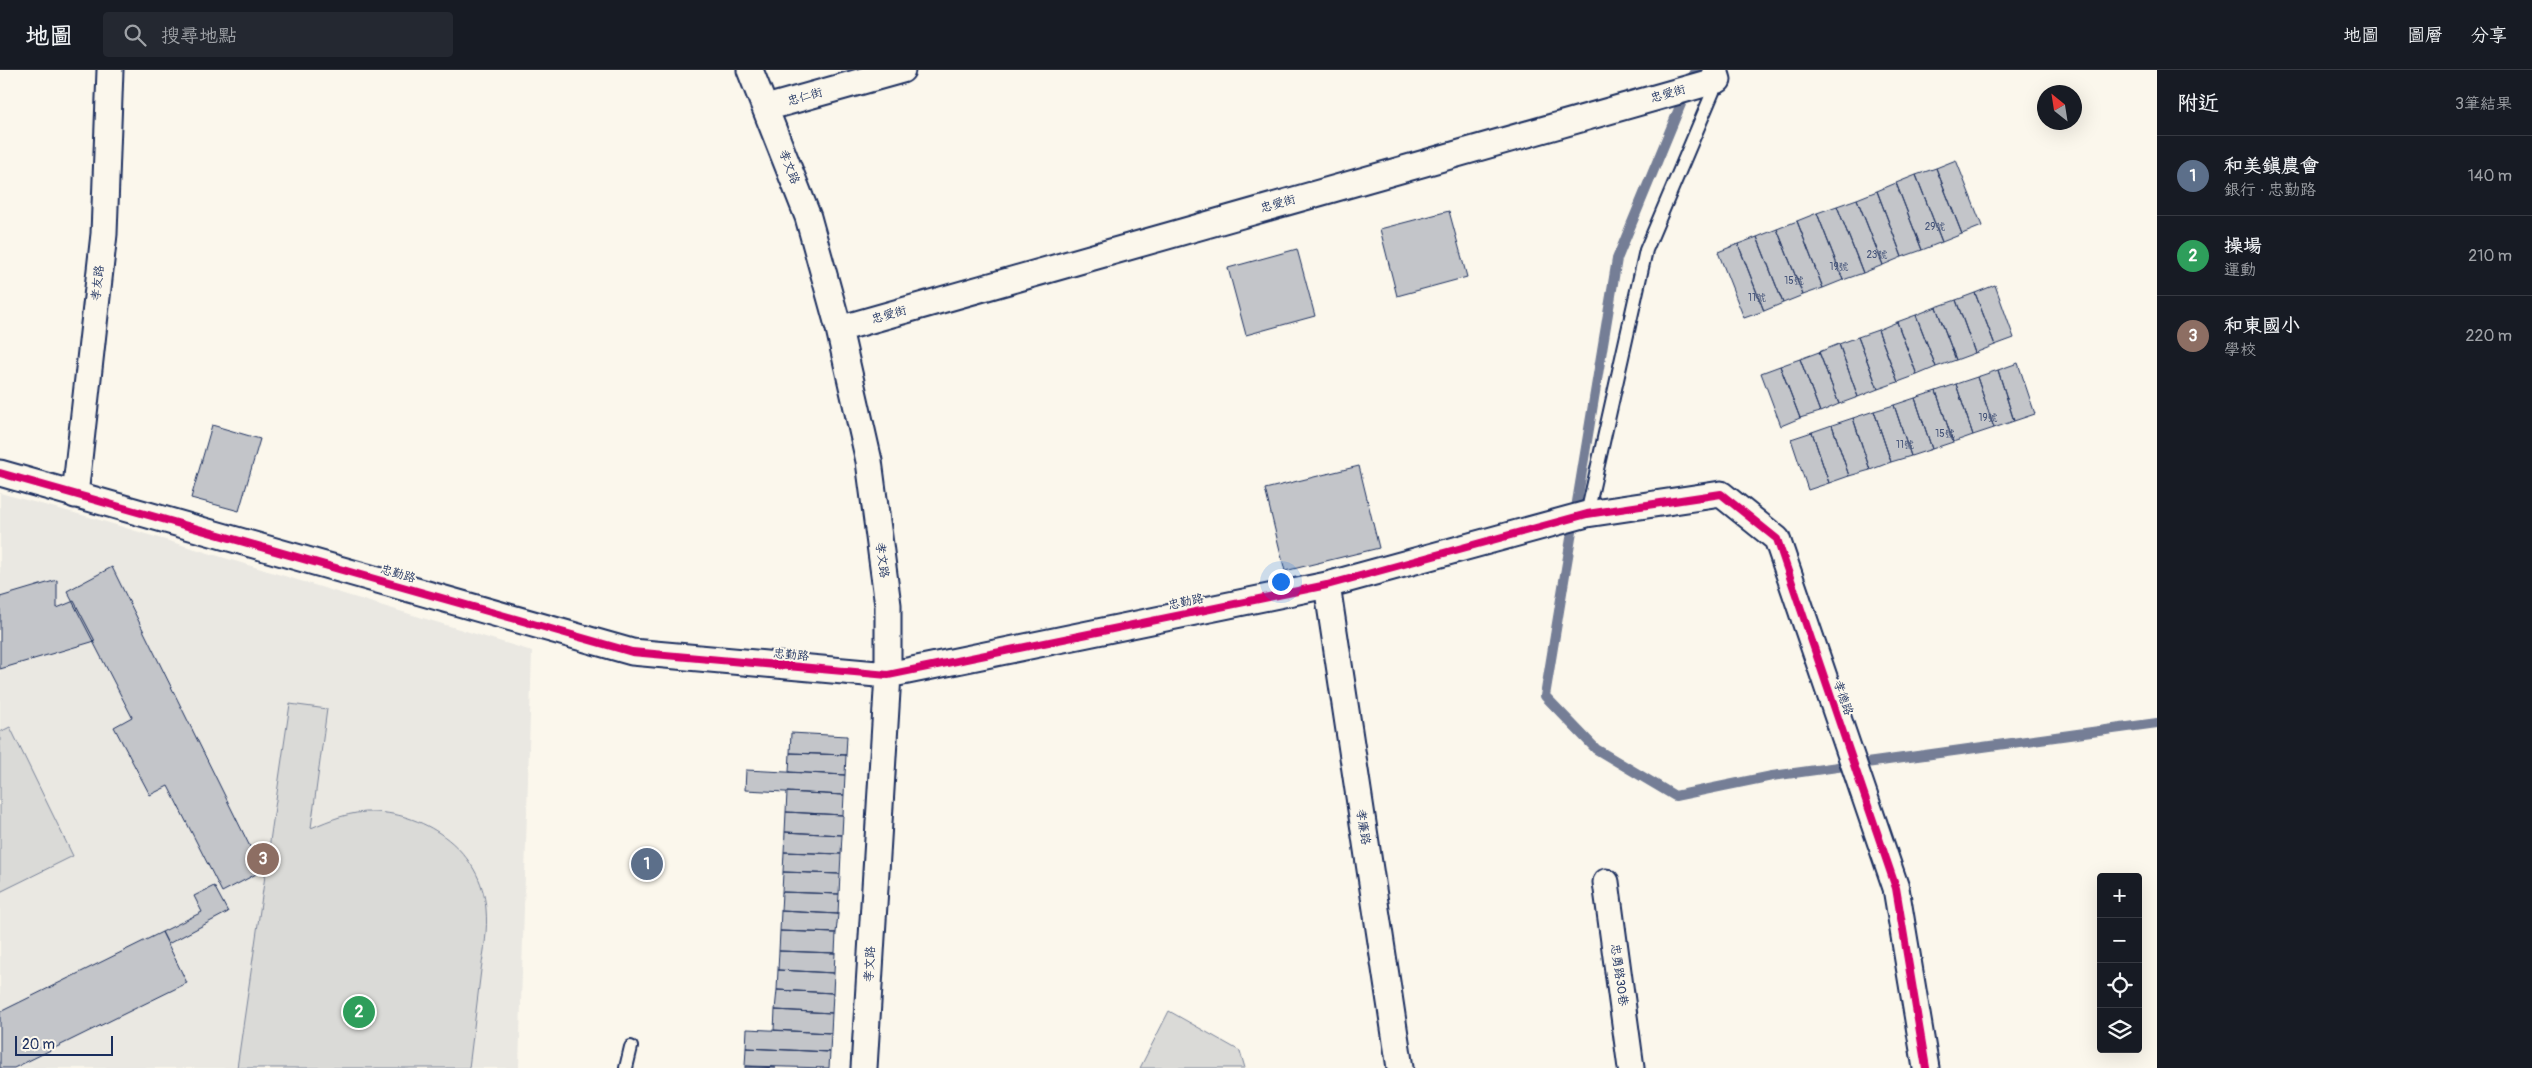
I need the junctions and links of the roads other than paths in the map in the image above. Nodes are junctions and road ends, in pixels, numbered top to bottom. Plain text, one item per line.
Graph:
1 (110, 70) edge
2 (750, 70) edge
3 (902, 70) edge
4 (1718, 73) edge
5 (766, 108) junction
6 (839, 329) junction
7 (0, 473) edge
8 (75, 495) junction
9 (1587, 514) junction
10 (1327, 585) junction
11 (888, 675) junction
12 (1606, 882) dead end
13 (631, 1047) dead end
14 (626, 1068) edge
15 (864, 1068) edge
16 (1400, 1068) edge
17 (1631, 1068) edge
18 (1926, 1068) edge

1 - 8 street, 孝友路
2 - 5 street, 孝文路
3 - 5 street, 忠仁街
4 - 6 street, 忠愛街
4 - 9 lane
5 - 6 street, 孝文路
6 - 11 street, 孝文路
7 - 8 street, 忠勤路
8 - 11 street, 忠勤路
9 - 10 street, 忠勤路
9 - 18 street, 孝德路
10 - 11 street, 忠勤路
10 - 16 street, 孝廉路
11 - 15 street, 孝文路
12 - 17 street, 忠勇路30巷
13 - 14 lane

